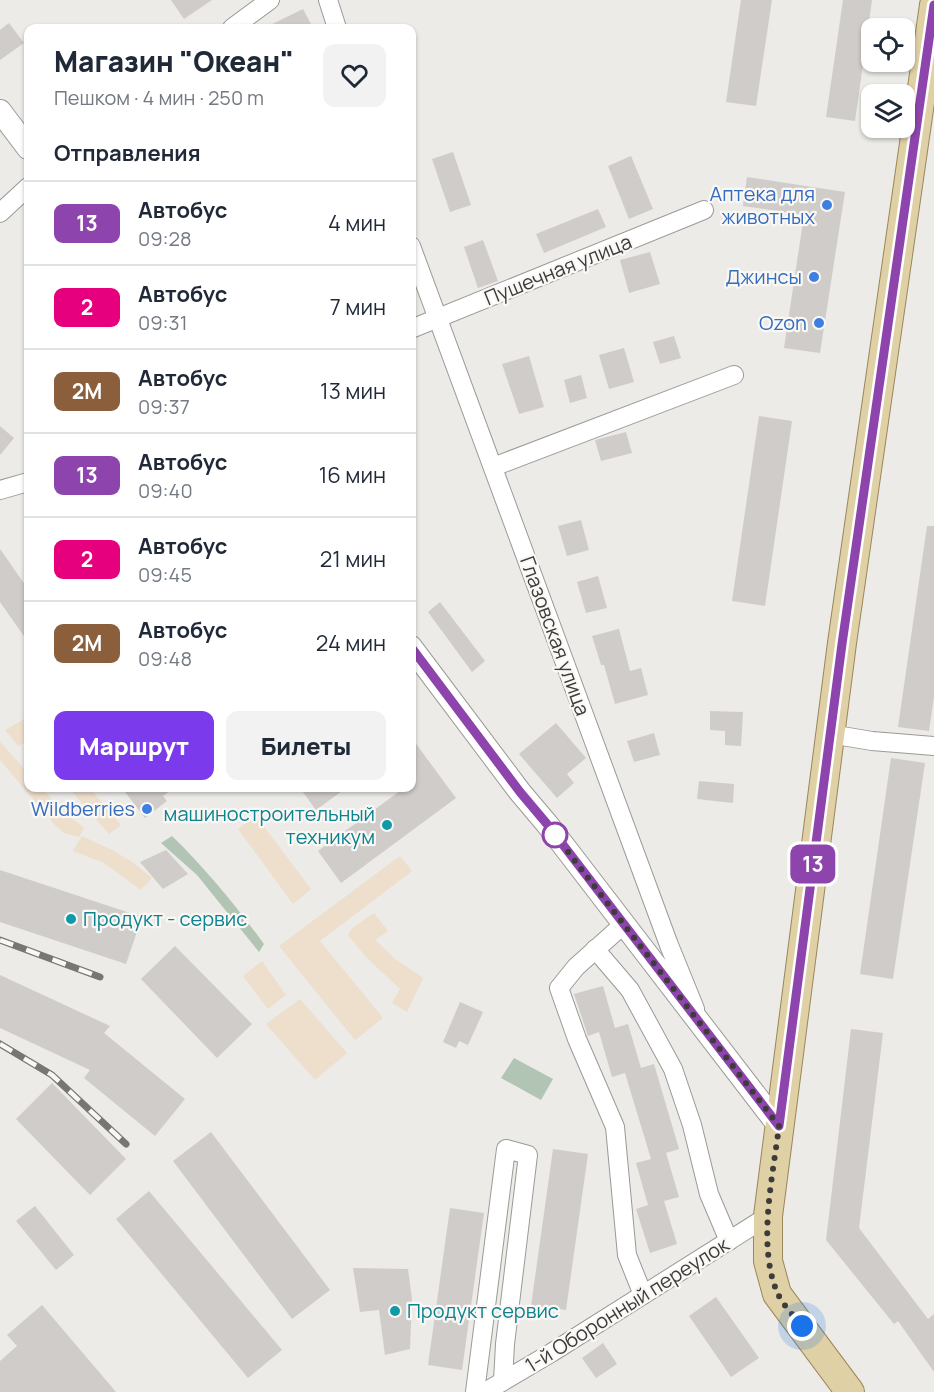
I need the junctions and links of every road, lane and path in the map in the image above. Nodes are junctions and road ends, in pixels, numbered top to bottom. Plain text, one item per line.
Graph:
1 (270, 0) edge
2 (328, 0) edge
3 (934, 5) edge
4 (237, 24) edge
5 (336, 24) edge
6 (0, 111) edge
7 (24, 143) edge
8 (24, 191) edge
9 (704, 210) dead end
10 (0, 213) edge
11 (416, 260) edge
12 (437, 320) junction
13 (416, 326) edge
14 (734, 375) dead end
15 (493, 467) junction
16 (24, 483) edge
17 (0, 490) edge
18 (416, 654) edge
19 (831, 734) junction
20 (934, 746) edge
21 (624, 924) junction
22 (595, 949) junction
23 (702, 1025) junction
24 (779, 1126) junction
25 (768, 1216) junction
26 (729, 1241) junction
27 (643, 1295) junction
28 (503, 1381) junction
29 (475, 1392) edge
30 (485, 1392) edge
31 (850, 1392) edge

1 - 4 street
2 - 5 street
3 - 19 main road
6 - 7 street
8 - 10 street
9 - 12 street, Пушечная улица
11 - 12 street, Глазовская улица
12 - 13 street, Пушечная улица
12 - 15 street, Глазовская улица
14 - 15 street
15 - 23 street, Глазовская улица
16 - 17 street
18 - 21 street
19 - 20 street
19 - 24 main road
21 - 22 street
21 - 23 street
22 - 26 street
22 - 27 street
23 - 24 street
24 - 25 main road
25 - 26 street, 1-й Оборонный переулок
25 - 31 main road
26 - 27 street, 1-й Оборонный переулок
27 - 28 street, 1-й Оборонный переулок
28 - 29 street
28 - 30 street, 1-й Оборонный переулок

